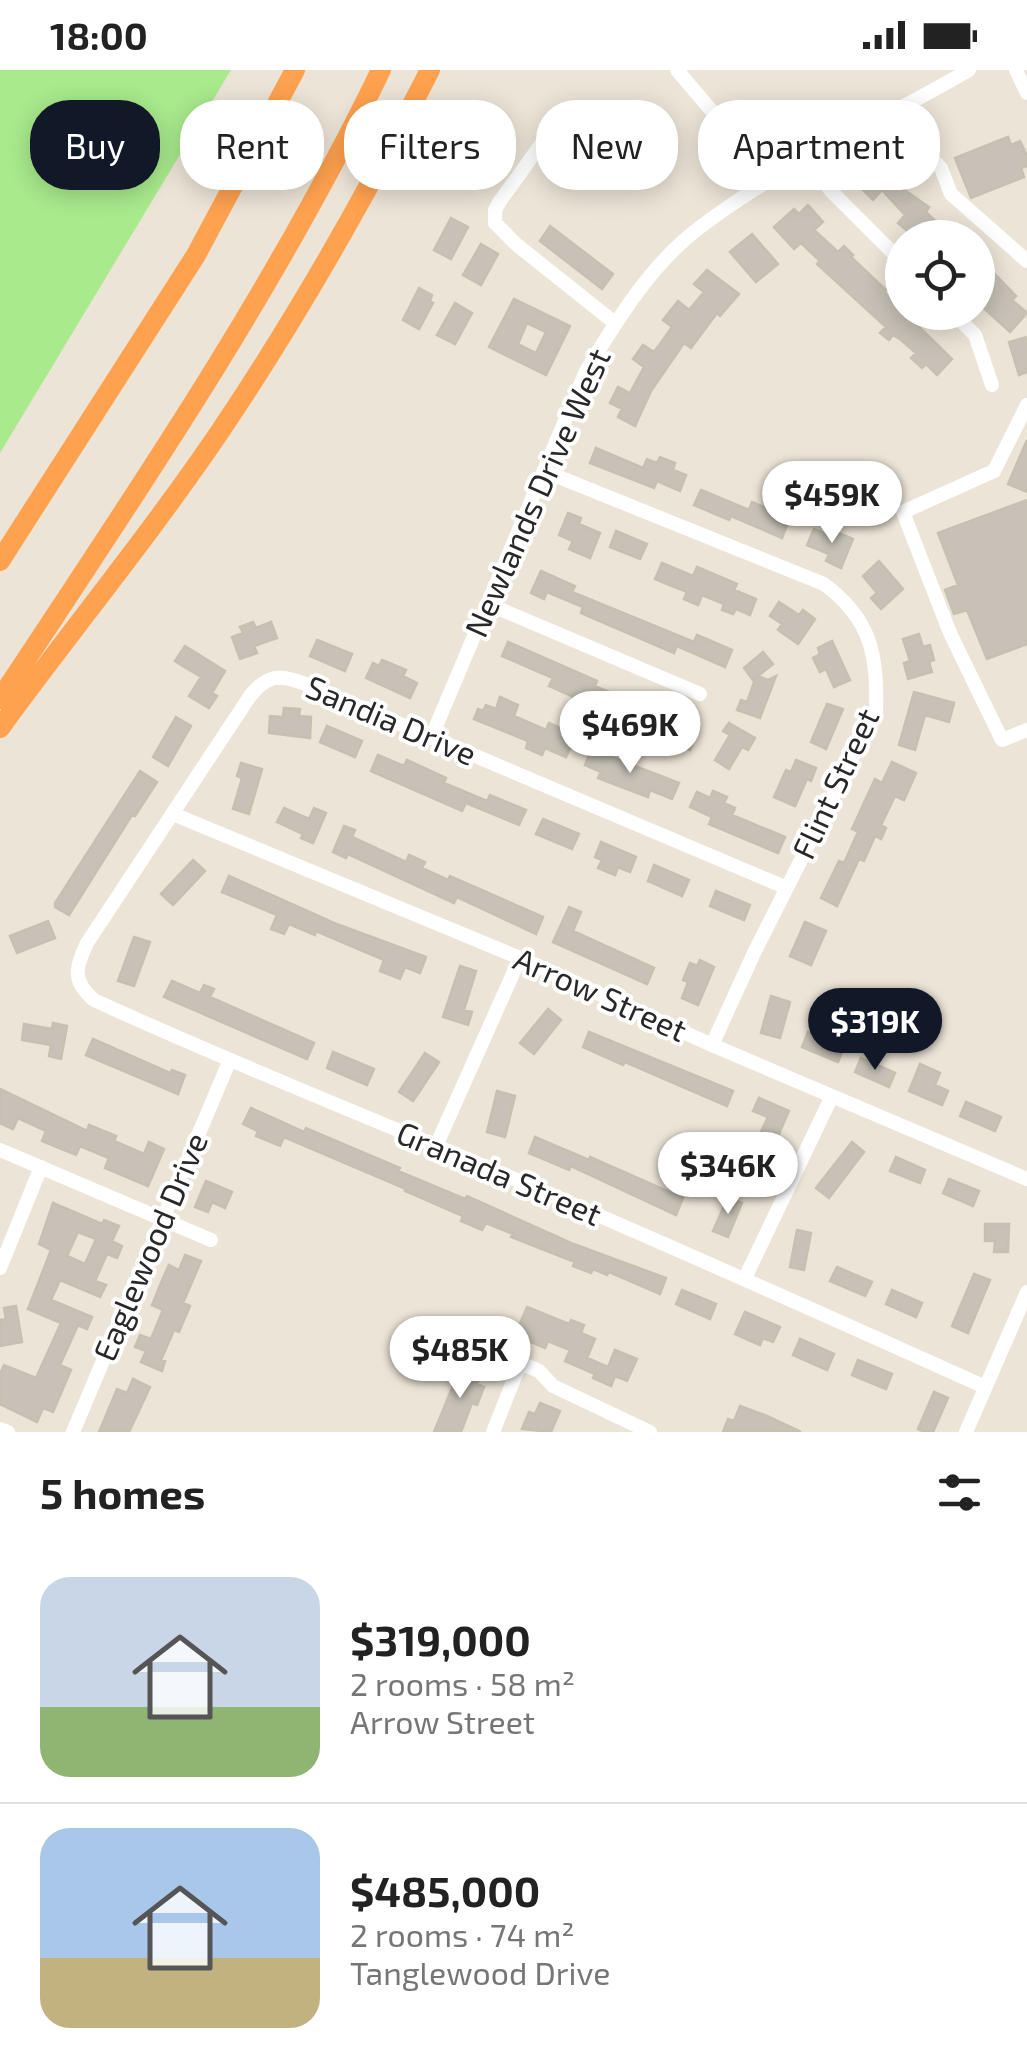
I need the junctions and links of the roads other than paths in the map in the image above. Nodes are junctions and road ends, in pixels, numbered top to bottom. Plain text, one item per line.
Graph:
1 (282, 70) edge
2 (295, 70) edge
3 (381, 70) edge
4 (430, 70) edge
5 (677, 70) edge
6 (969, 70) edge
7 (1016, 70) edge
8 (950, 75) edge
9 (1027, 93) edge
10 (703, 100) edge
11 (913, 100) edge
12 (536, 151) edge
13 (940, 166) edge
14 (756, 190) edge
15 (830, 190) edge
16 (885, 245) edge
17 (196, 255) junction
18 (1027, 262) edge
19 (615, 324) junction
20 (970, 330) edge
21 (992, 385) dead end
22 (1027, 405) edge
23 (544, 471) junction
24 (0, 562) edge
25 (488, 604) junction
26 (700, 694) dead end
27 (0, 699) edge
28 (0, 728) edge
29 (1027, 730) edge
30 (431, 738) junction
31 (173, 814) junction
32 (787, 888) junction
33 (520, 958) junction
34 (78, 977) joint
35 (712, 1045) junction
36 (228, 1062) junction
37 (832, 1096) junction
38 (436, 1146) junction
39 (0, 1150) edge
40 (40, 1167) junction
41 (1027, 1179) edge
42 (162, 1219) junction
43 (211, 1240) dead end
44 (0, 1268) edge
45 (745, 1278) junction
46 (1027, 1292) edge
47 (454, 1333) dead end
48 (520, 1364) junction
49 (985, 1388) junction
50 (0, 1428) edge
51 (8, 1432) edge
52 (73, 1432) edge
53 (493, 1432) edge
54 (649, 1432) edge
55 (966, 1432) edge

1 - 17 highway
2 - 17 highway
3 - 27 highway
4 - 28 highway
5 - 10 street
6 - 8 street, Newlands Drive West
7 - 9 street
8 - 11 street, Newlands Drive West
12 - 19 street
13 - 18 street
14 - 19 street, Newlands Drive West
15 - 16 street
17 - 24 highway
19 - 23 street, Newlands Drive West
20 - 21 street
22 - 29 street
23 - 25 street, Newlands Drive West
23 - 32 street, Flint Street
25 - 26 street
25 - 30 street, Newlands Drive West
30 - 31 street, Sandia Drive
30 - 32 street, Sandia Drive
31 - 33 street, Arrow Street
31 - 34 street, Sandia Drive
32 - 35 street, Flint Street
33 - 35 street, Arrow Street
33 - 38 street
34 - 36 street, Granada Street
35 - 37 street, Arrow Street
36 - 38 street, Granada Street
36 - 42 street, Eaglewood Drive
37 - 41 street, Arrow Street
37 - 45 street
38 - 45 street, Granada Street
39 - 40 street
40 - 42 street
40 - 44 street
42 - 43 street
42 - 52 street, Eaglewood Drive
45 - 49 street, Granada Street
46 - 49 street
47 - 48 street
48 - 53 street
48 - 54 street
49 - 55 street
50 - 51 street

